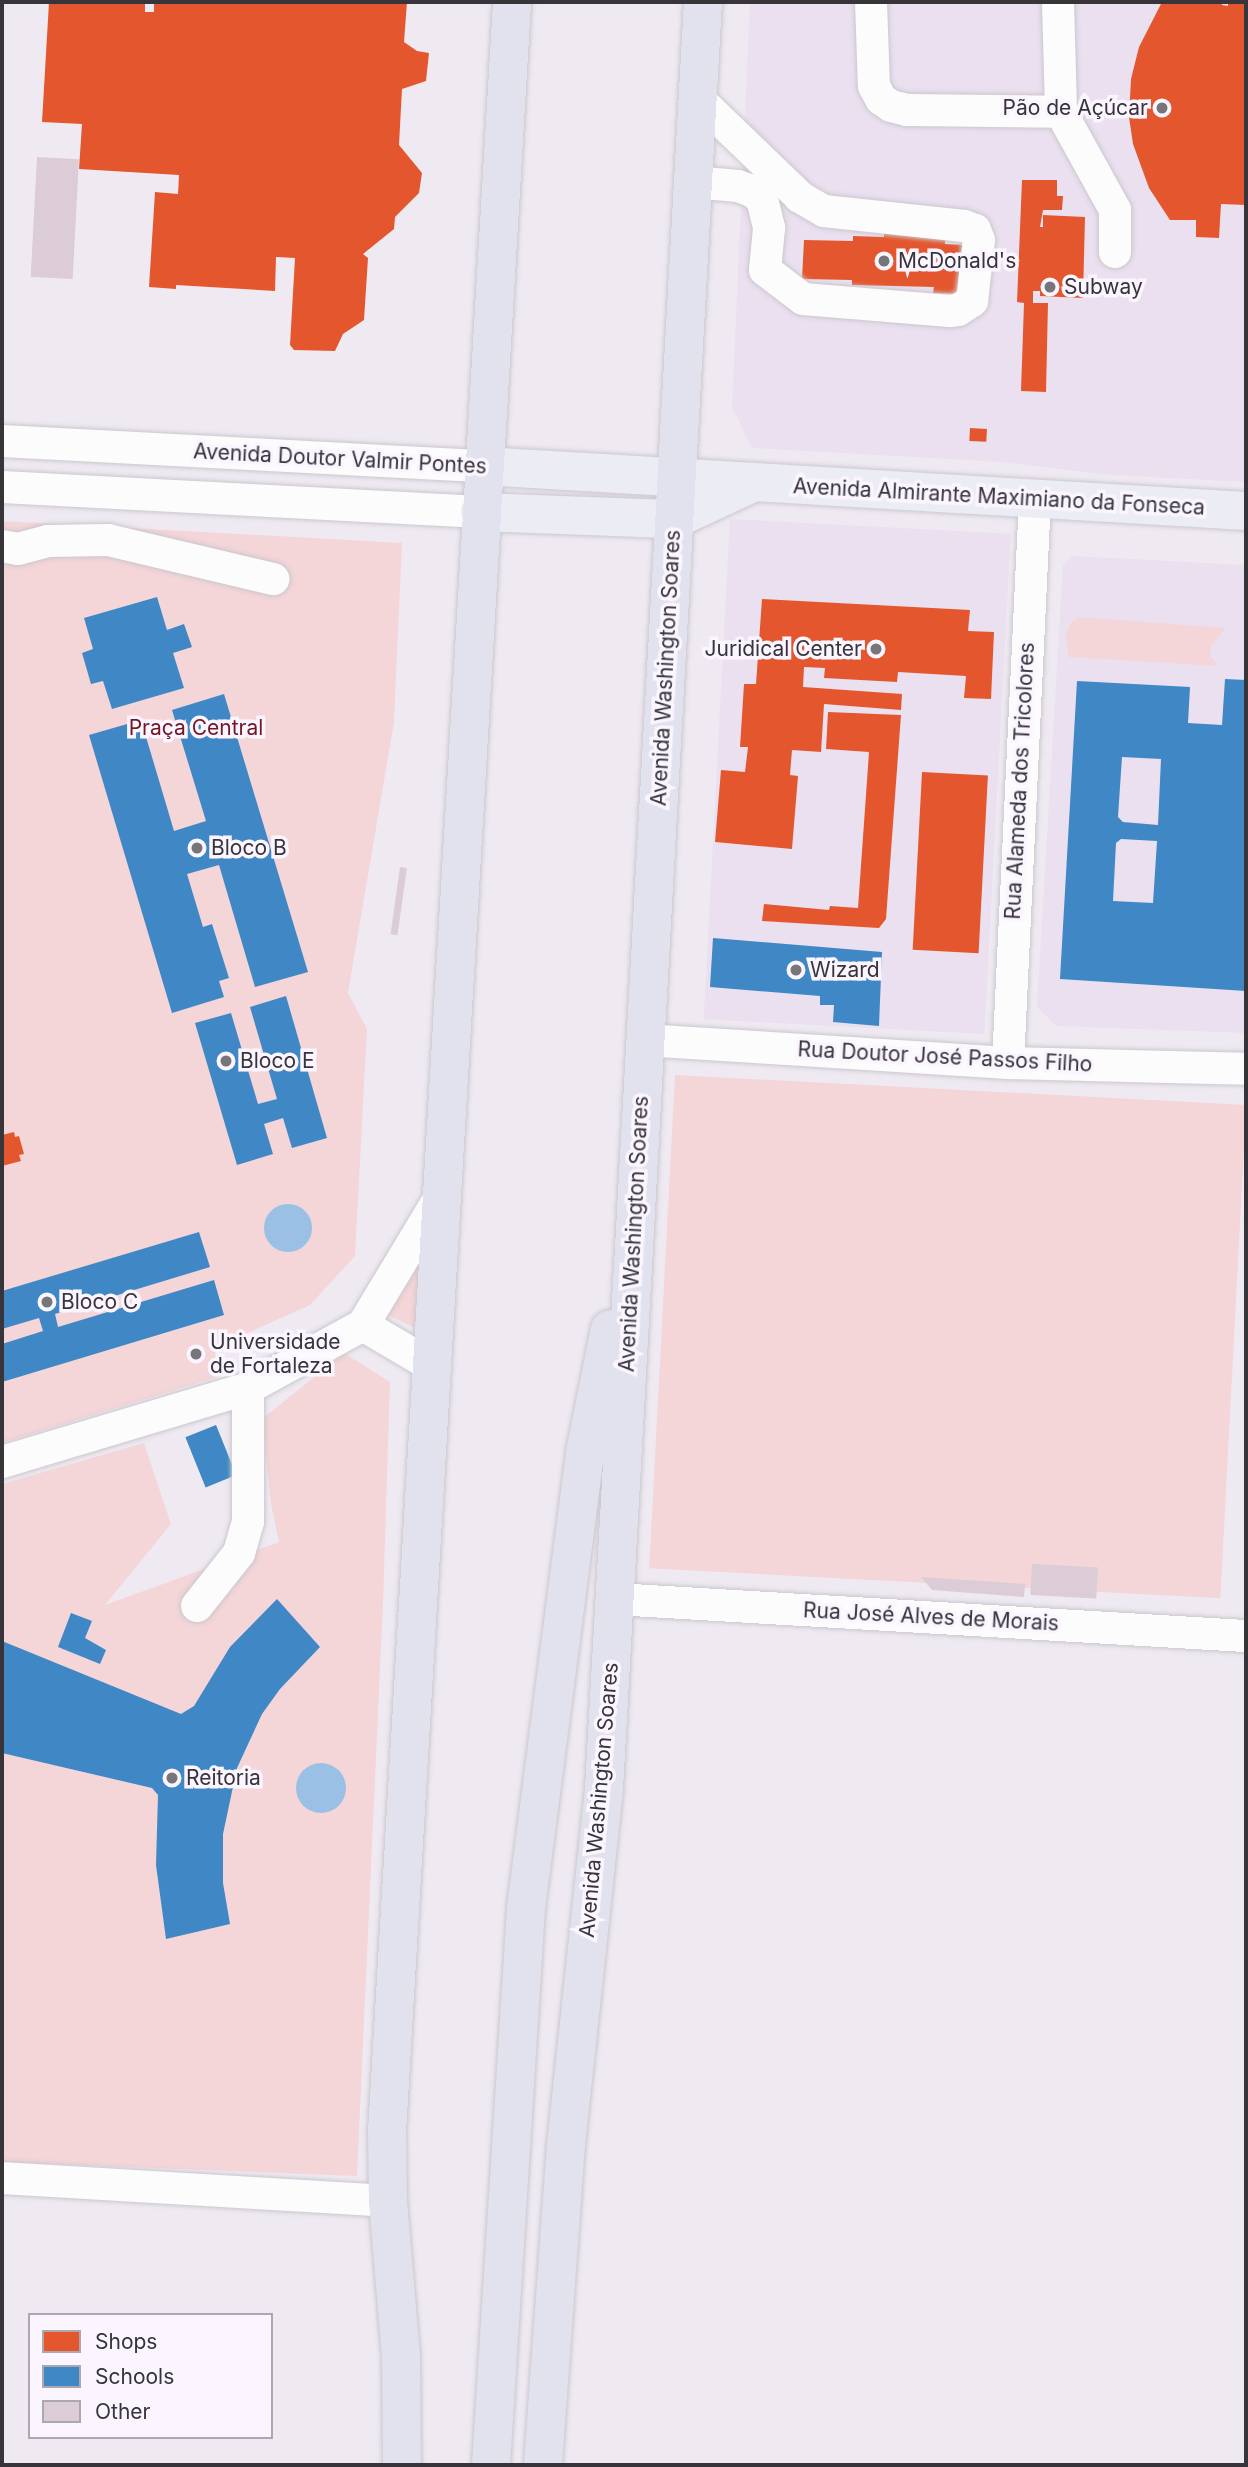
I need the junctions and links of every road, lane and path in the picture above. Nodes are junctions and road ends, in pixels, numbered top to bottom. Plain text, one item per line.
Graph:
1 (512, 2) edge
2 (703, 2) edge
3 (871, 2) edge
4 (1058, 2) edge
5 (698, 99) junction
6 (1061, 112) junction
7 (693, 182) junction
8 (1115, 252) dead end
9 (2, 441) edge
10 (483, 466) junction
11 (677, 478) junction
12 (752, 483) junction
13 (2, 487) edge
14 (1035, 499) junction
15 (1246, 510) edge
16 (480, 512) junction
17 (675, 519) junction
18 (7, 555) edge
19 (273, 579) dead end
20 (644, 1040) junction
21 (1007, 1063) junction
22 (1246, 1069) edge
23 (443, 1194) junction
24 (636, 1204) junction
25 (363, 1325) junction
26 (433, 1367) junction
27 (248, 1388) junction
28 (2, 1462) edge
29 (615, 1599) junction
30 (197, 1606) dead end
31 (1246, 1636) edge
32 (2, 2178) edge
33 (388, 2201) junction
34 (402, 2465) edge
35 (491, 2465) edge
36 (543, 2465) edge

1 - 10 highway
2 - 5 highway, Avenida Washington Soares
3 - 6 street
4 - 6 street
5 - 7 highway, Avenida Washington Soares
5 - 7 street
6 - 8 street
7 - 11 highway, Avenida Washington Soares
9 - 10 street, Avenida Doutor Valmir Pontes
10 - 11 main road, Avenida Doutor Valmir Pontes
10 - 16 highway
11 - 12 main road, Avenida Almirante Maximiano da Fonseca
11 - 17 highway, Avenida Washington Soares
12 - 14 main road, Avenida Almirante Maximiano da Fonseca
12 - 17 main road, Avenida Almirante Maximiano da Fonseca
13 - 16 street
14 - 15 main road, Avenida Almirante Maximiano da Fonseca
14 - 21 street, Rua Alameda dos Tricolores
16 - 17 main road
16 - 23 highway
17 - 20 highway, Avenida Washington Soares
18 - 19 street
20 - 21 street, Rua Doutor José Passos Filho
20 - 24 highway, Avenida Washington Soares
21 - 22 street, Rua Doutor José Passos Filho
23 - 25 street
23 - 26 highway
24 - 29 highway, Avenida Washington Soares
24 - 35 highway
25 - 26 street
25 - 27 street
26 - 33 highway
27 - 28 street
27 - 30 street
29 - 31 street, Rua José Alves de Morais
29 - 36 highway, Avenida Washington Soares
32 - 33 street
33 - 34 highway

